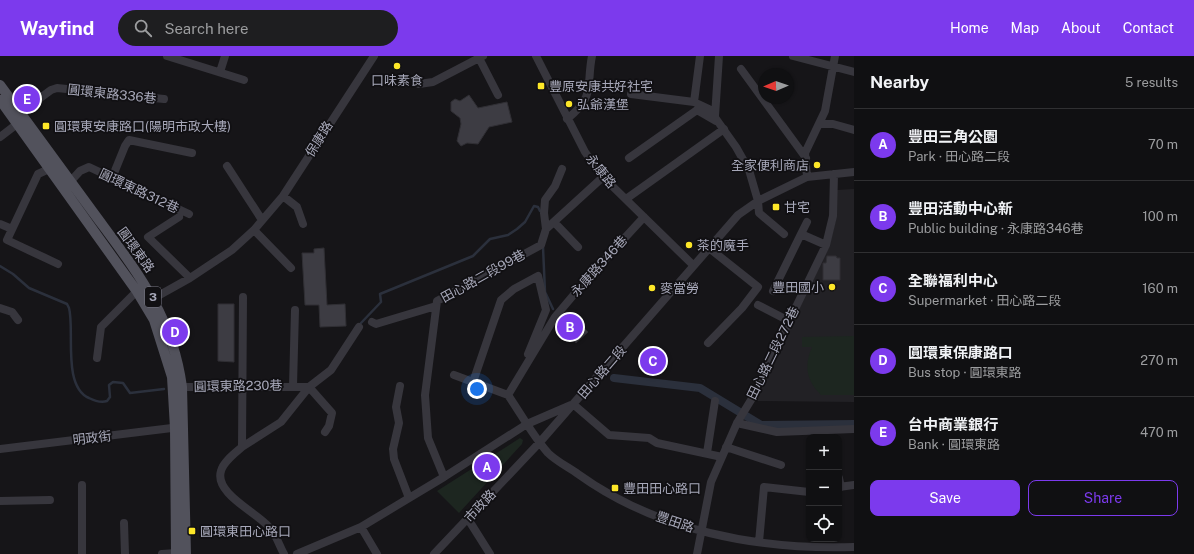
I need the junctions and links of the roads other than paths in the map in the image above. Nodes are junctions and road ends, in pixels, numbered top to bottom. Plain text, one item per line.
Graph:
1 (167, 56) edge
2 (225, 56) edge
3 (374, 56) edge
4 (536, 56) edge
5 (592, 56) edge
6 (700, 56) edge
7 (719, 56) edge
8 (793, 56) edge
9 (835, 56) edge
10 (481, 57) edge
11 (182, 58) edge
12 (833, 67) junction
13 (742, 69) dead end
14 (220, 72) junction
15 (854, 72) edge
16 (244, 80) dead end
17 (419, 84) dead end
18 (0, 85) edge
19 (632, 94) dead end
20 (498, 95) dead end
21 (164, 99) dead end
22 (0, 100) edge
23 (694, 102) junction
24 (20, 113) junction
25 (715, 116) junction
26 (567, 119) junction
27 (17, 124) junction
28 (819, 124) junction
29 (722, 126) junction
30 (854, 130) edge
31 (0, 137) edge
32 (192, 153) dead end
33 (629, 158) dead end
34 (806, 158) junction
35 (227, 166) dead end
36 (49, 169) junction
37 (562, 169) dead end
38 (854, 172) edge
39 (834, 174) junction
40 (603, 177) junction
41 (808, 177) junction
42 (112, 178) junction
43 (70, 182) junction
44 (283, 196) junction
45 (626, 199) junction
46 (758, 201) junction
47 (189, 214) dead end
48 (180, 217) dead end
49 (644, 217) junction
50 (262, 220) junction
51 (554, 222) junction
52 (806, 222) dead end
53 (0, 224) edge
54 (303, 224) dead end
55 (12, 229) junction
56 (546, 229) junction
57 (254, 230) junction
58 (784, 234) dead end
59 (801, 234) junction
60 (826, 245) junction
61 (578, 247) dead end
62 (709, 248) junction
63 (58, 264) dead end
64 (693, 265) junction
65 (291, 268) dead end
66 (190, 278) junction
67 (146, 285) junction
68 (136, 290) junction
69 (773, 290) dead end
70 (244, 297) dead end
71 (149, 301) junction
72 (758, 305) dead end
73 (436, 306) junction
74 (0, 308) edge
75 (294, 310) dead end
76 (9, 311) junction
77 (0, 316) edge
78 (18, 320) dead end
79 (789, 321) junction
80 (372, 322) dead end
81 (359, 327) dead end
82 (708, 344) dead end
83 (98, 358) dead end
84 (523, 368) junction
85 (454, 375) dead end
86 (473, 382) junction
87 (242, 386) junction
88 (293, 386) junction
89 (400, 386) dead end
90 (182, 387) junction
91 (309, 387) junction
92 (508, 395) junction
93 (715, 401) dead end
94 (573, 404) junction
95 (738, 423) junction
96 (527, 424) junction
97 (180, 427) junction
98 (854, 429) edge
99 (325, 432) dead end
100 (835, 434) edge
101 (540, 442) junction
102 (726, 447) junction
103 (242, 448) junction
104 (0, 449) edge
105 (707, 453) junction
106 (722, 457) junction
107 (781, 465) dead end
108 (444, 477) junction
109 (82, 485) dead end
110 (854, 485) edge
111 (842, 487) edge
112 (806, 492) edge
113 (410, 498) junction
114 (50, 500) dead end
115 (0, 501) edge
116 (468, 519) junction
117 (124, 523) dead end
118 (360, 527) junction
119 (702, 531) junction
120 (759, 542) junction
121 (854, 547) edge
122 (437, 553) edge
123 (82, 554) edge
124 (125, 554) edge
125 (162, 554) edge
126 (179, 554) edge
127 (284, 554) edge
128 (297, 554) edge
129 (377, 554) edge
130 (490, 554) edge
131 (698, 554) edge

1 - 11 street
2 - 14 street
3 - 44 street, 保康路
4 - 26 street, 永康路
5 - 26 street
6 - 23 street
7 - 25 street
8 - 12 street
9 - 12 street
10 - 17 street
10 - 20 street
11 - 14 street
12 - 15 street
12 - 28 street
13 - 34 street
14 - 16 street
18 - 24 main road, 圓環東路 / 3
19 - 23 street
21 - 24 street, 圓環東路336巷
22 - 27 main road, 圓環東路 / 3
23 - 25 street
24 - 43 main road, 圓環東路 / 3
25 - 29 street
26 - 40 street, 永康路
27 - 31 street
27 - 36 main road, 圓環東路 / 3
28 - 30 street
28 - 34 street
29 - 33 street
29 - 45 street
29 - 46 street
32 - 42 street
34 - 41 street
35 - 50 street
36 - 55 street
36 - 68 main road, 圓環東路 / 3
37 - 56 street
38 - 39 street, 田心路二段
39 - 41 street, 田心路二段
39 - 60 street, 田心路二段272巷
40 - 45 street, 永康路
40 - 51 street, 田心路二段99巷
41 - 46 street, 田心路二段
42 - 43 street, 圓環東路312巷
42 - 47 street, 圓環東路312巷
43 - 67 main road, 圓環東路 / 3
44 - 50 street, 保康路
44 - 54 street
45 - 49 street, 永康路
46 - 58 street
46 - 62 street, 田心路二段
48 - 66 street
49 - 64 street, 永康路
49 - 84 street, 永康路346巷
50 - 57 street, 保康路
51 - 56 street, 田心路二段99巷
51 - 61 street
52 - 59 street
53 - 55 street
55 - 63 street
56 - 73 street, 田心路二段99巷
57 - 65 street
57 - 66 street, 保康路
59 - 60 street
59 - 69 street
60 - 79 street, 田心路二段272巷
62 - 64 street, 田心路二段
62 - 82 street
64 - 94 street, 田心路二段
66 - 71 street, 保康路
67 - 68 street
67 - 71 main road, 圓環東路 / 3
68 - 71 main road, 圓環東路 / 3
68 - 83 street
70 - 87 street
71 - 90 main road, 圓環東路 / 3
71 - 97 main road, 圓環東路 / 3
72 - 79 street
73 - 80 street
73 - 108 street, 田心路二段99巷
74 - 76 street
75 - 88 street, 圓環東路230巷
76 - 77 street
76 - 78 street
79 - 95 street, 田心路二段272巷
81 - 91 street
84 - 86 street
84 - 92 street
85 - 86 street
86 - 92 street
87 - 88 street, 圓環東路230巷
87 - 90 street, 圓環東路230巷
87 - 103 street
88 - 91 street, 圓環東路230巷
89 - 113 street
90 - 97 main road, 圓環東路 / 3
91 - 99 street
91 - 103 street
92 - 96 street, 豐田路
93 - 105 street
94 - 96 street, 田心路二段
94 - 101 street, 市政路
94 - 105 street
95 - 100 street
95 - 102 street, 田心路二段272巷
96 - 101 street, 豐田路
96 - 108 street, 田心路二段
97 - 104 street, 明政街
97 - 126 main road, 圓環東路 / 3
98 - 100 street
101 - 116 street, 市政路
101 - 119 street, 豐田路
102 - 106 street, 田心路二段272巷
102 - 107 street
103 - 127 street
105 - 106 street
106 - 119 street, 田心路二段272巷
108 - 113 street, 田心路二段
109 - 123 street
110 - 111 street
112 - 120 street
113 - 118 street, 田心路二段
114 - 115 street
116 - 122 street, 市政路
116 - 130 street
117 - 124 street
118 - 128 street, 田心路二段
118 - 129 street
119 - 120 street, 豐田路
119 - 131 street, 田心路二段272巷
120 - 121 street, 豐田路
125 - 126 street

